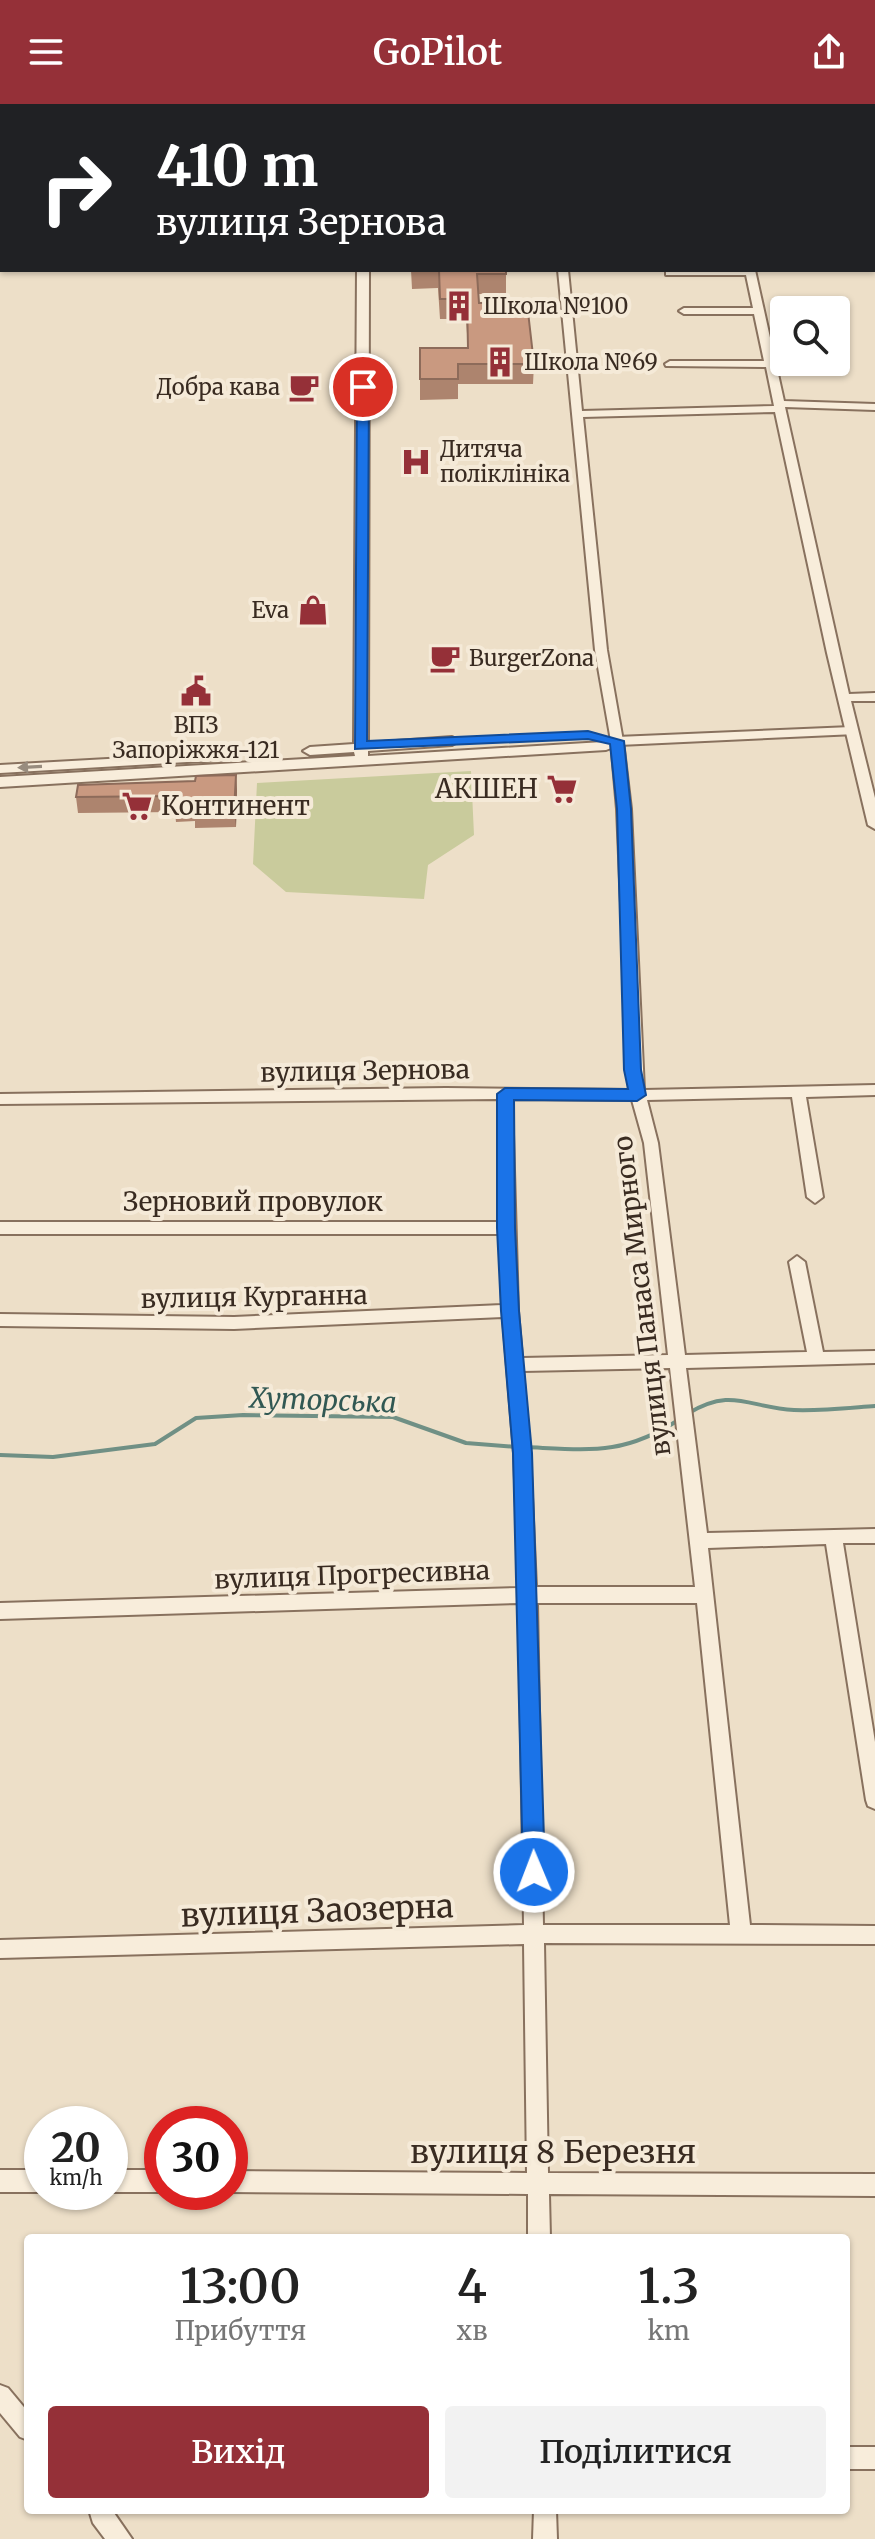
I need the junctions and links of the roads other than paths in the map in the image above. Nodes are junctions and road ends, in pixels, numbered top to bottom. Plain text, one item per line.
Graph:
1 (363, 272) edge
2 (563, 272) edge
3 (710, 272) edge
4 (750, 272) edge
5 (669, 273) dead end
6 (684, 311) dead end
7 (759, 311) junction
8 (670, 364) dead end
9 (770, 364) joint
10 (773, 376) edge
11 (779, 406) junction
12 (875, 407) edge
13 (578, 414) junction
14 (875, 697) edge
15 (844, 698) junction
16 (851, 731) junction
17 (590, 741) junction
18 (617, 741) junction
19 (361, 753) junction
20 (319, 757) junction
21 (0, 769) edge
22 (0, 782) edge
23 (875, 825) edge
24 (875, 1090) edge
25 (798, 1091) junction
26 (505, 1094) junction
27 (637, 1095) junction
28 (0, 1099) edge
29 (815, 1197) dead end
30 (0, 1228) edge
31 (506, 1228) junction
32 (797, 1262) dead end
33 (510, 1311) junction
34 (0, 1320) edge
35 (875, 1357) edge
36 (816, 1359) junction
37 (677, 1364) junction
38 (514, 1365) junction
39 (833, 1536) junction
40 (875, 1536) edge
41 (699, 1541) junction
42 (528, 1595) junction
43 (705, 1595) junction
44 (0, 1611) edge
45 (875, 1800) edge
46 (536, 1934) junction
47 (741, 1935) junction
48 (875, 1935) edge
49 (0, 1949) edge
50 (0, 2181) edge
51 (24, 2181) edge
52 (248, 2182) edge
53 (539, 2185) junction
54 (875, 2185) edge
55 (539, 2234) edge
56 (0, 2396) edge
57 (24, 2424) edge
58 (850, 2458) edge
59 (875, 2458) edge
60 (101, 2514) edge
61 (545, 2514) edge
62 (120, 2539) edge
63 (545, 2539) edge

1 - 19 street
2 - 13 street, вулиця Панаса Мирного
3 - 5 street
4 - 7 street
6 - 7 street
7 - 9 street
8 - 9 street
10 - 11 street
11 - 12 street
11 - 13 street
11 - 15 street
13 - 18 street, вулиця Панаса Мирного
14 - 15 street
15 - 16 street
16 - 18 street
16 - 23 street
17 - 18 street
17 - 19 street
17 - 19 street
18 - 27 street, вулиця Панаса Мирного
19 - 20 street
20 -> 21 street
20 - 22 street
24 - 25 street, вулиця Зернова
25 - 27 street, вулиця Зернова
25 - 29 street
26 - 27 street, вулиця Зернова
26 - 28 street, вулиця Зернова
26 - 31 street
27 - 37 street, вулиця Панаса Мирного
30 - 31 street, Зерновий провулок
31 - 33 street
32 - 36 street
33 - 34 street, вулиця Курганна
33 - 38 street
35 - 36 street
36 - 37 street
37 - 38 street
37 - 41 street, вулиця Панаса Мирного
38 - 42 street
39 - 40 street
39 - 41 street
39 - 45 street
41 - 43 street, вулиця Панаса Мирного
42 - 43 street, вулиця Прогресивна
42 - 44 street, вулиця Прогресивна
42 - 46 street
43 - 47 street, вулиця Панаса Мирного
46 - 47 street, вулиця Заозерна
46 - 49 street, вулиця Заозерна
46 - 53 street
47 - 48 street, вулиця Заозерна
50 - 51 street
52 - 53 street, вулиця 8 Березня
53 - 54 street, вулиця 8 Березня
53 - 55 street
56 - 57 street
58 - 59 street
60 - 62 street
61 - 63 street

